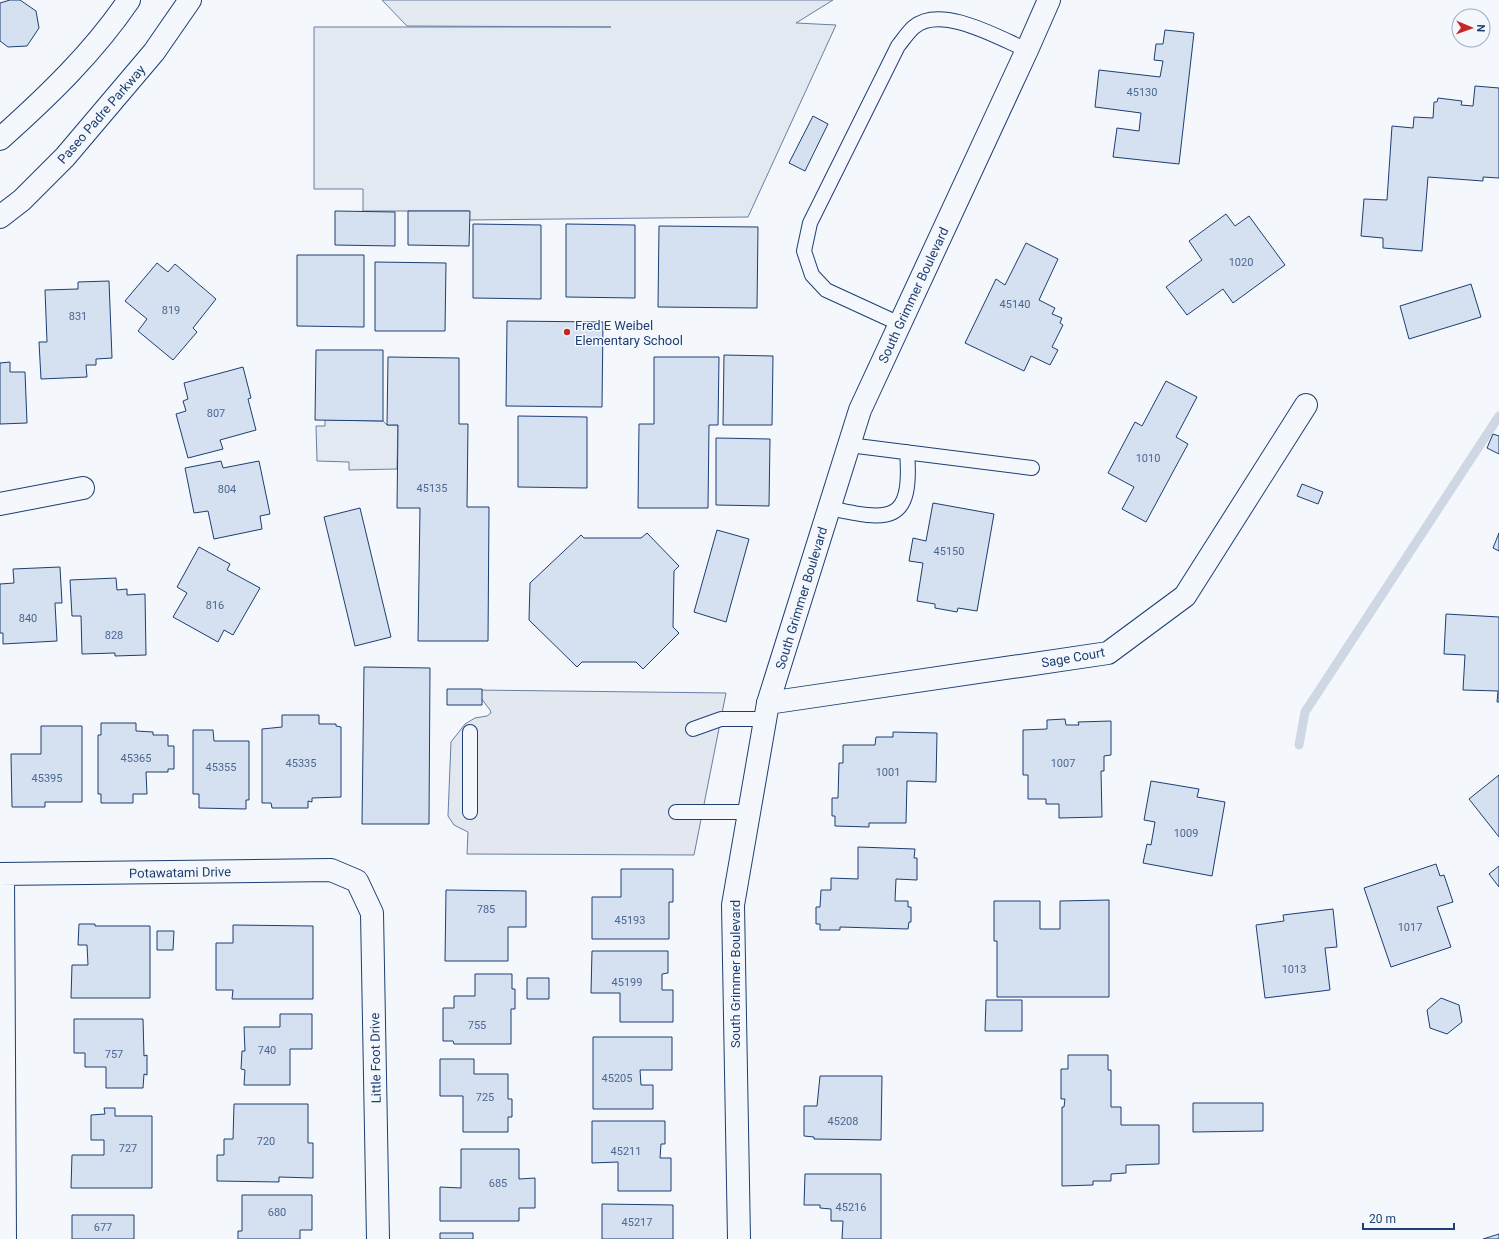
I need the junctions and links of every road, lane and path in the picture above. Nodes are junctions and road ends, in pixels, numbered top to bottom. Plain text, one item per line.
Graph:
1 (129, 0) edge
2 (190, 0) edge
3 (1049, 0) edge
4 (1027, 50) junction
5 (0, 139) edge
6 (0, 217) edge
7 (900, 324) junction
8 (1306, 405) dead end
9 (849, 445) junction
10 (907, 452) junction
11 (1032, 468) dead end
12 (83, 488) dead end
13 (0, 504) edge
14 (829, 508) junction
15 (767, 711) junction
16 (693, 729) dead end
17 (470, 732) dead end
18 (470, 812) dead end
19 (676, 812) dead end
20 (749, 812) junction
21 (1, 874) edge
22 (357, 881) joint
23 (5, 1239) edge
24 (378, 1239) edge
25 (739, 1239) edge

1 - 5 street
2 - 6 street, Paseo Padre Parkway
3 - 4 street, South Grimmer Boulevard
4 - 7 street, South Grimmer Boulevard
4 - 7 lane
7 - 9 street, South Grimmer Boulevard
8 - 15 street, Sage Court
9 - 10 lane
9 - 14 street, South Grimmer Boulevard
10 - 11 lane
10 - 14 lane
12 - 13 street
14 - 15 street, South Grimmer Boulevard
15 - 16 lane
15 - 20 street, South Grimmer Boulevard
17 - 18 lane
19 - 20 lane
20 - 25 street, South Grimmer Boulevard
21 - 22 street, Potawatami Drive
21 - 23 street
22 - 24 street, Little Foot Drive

